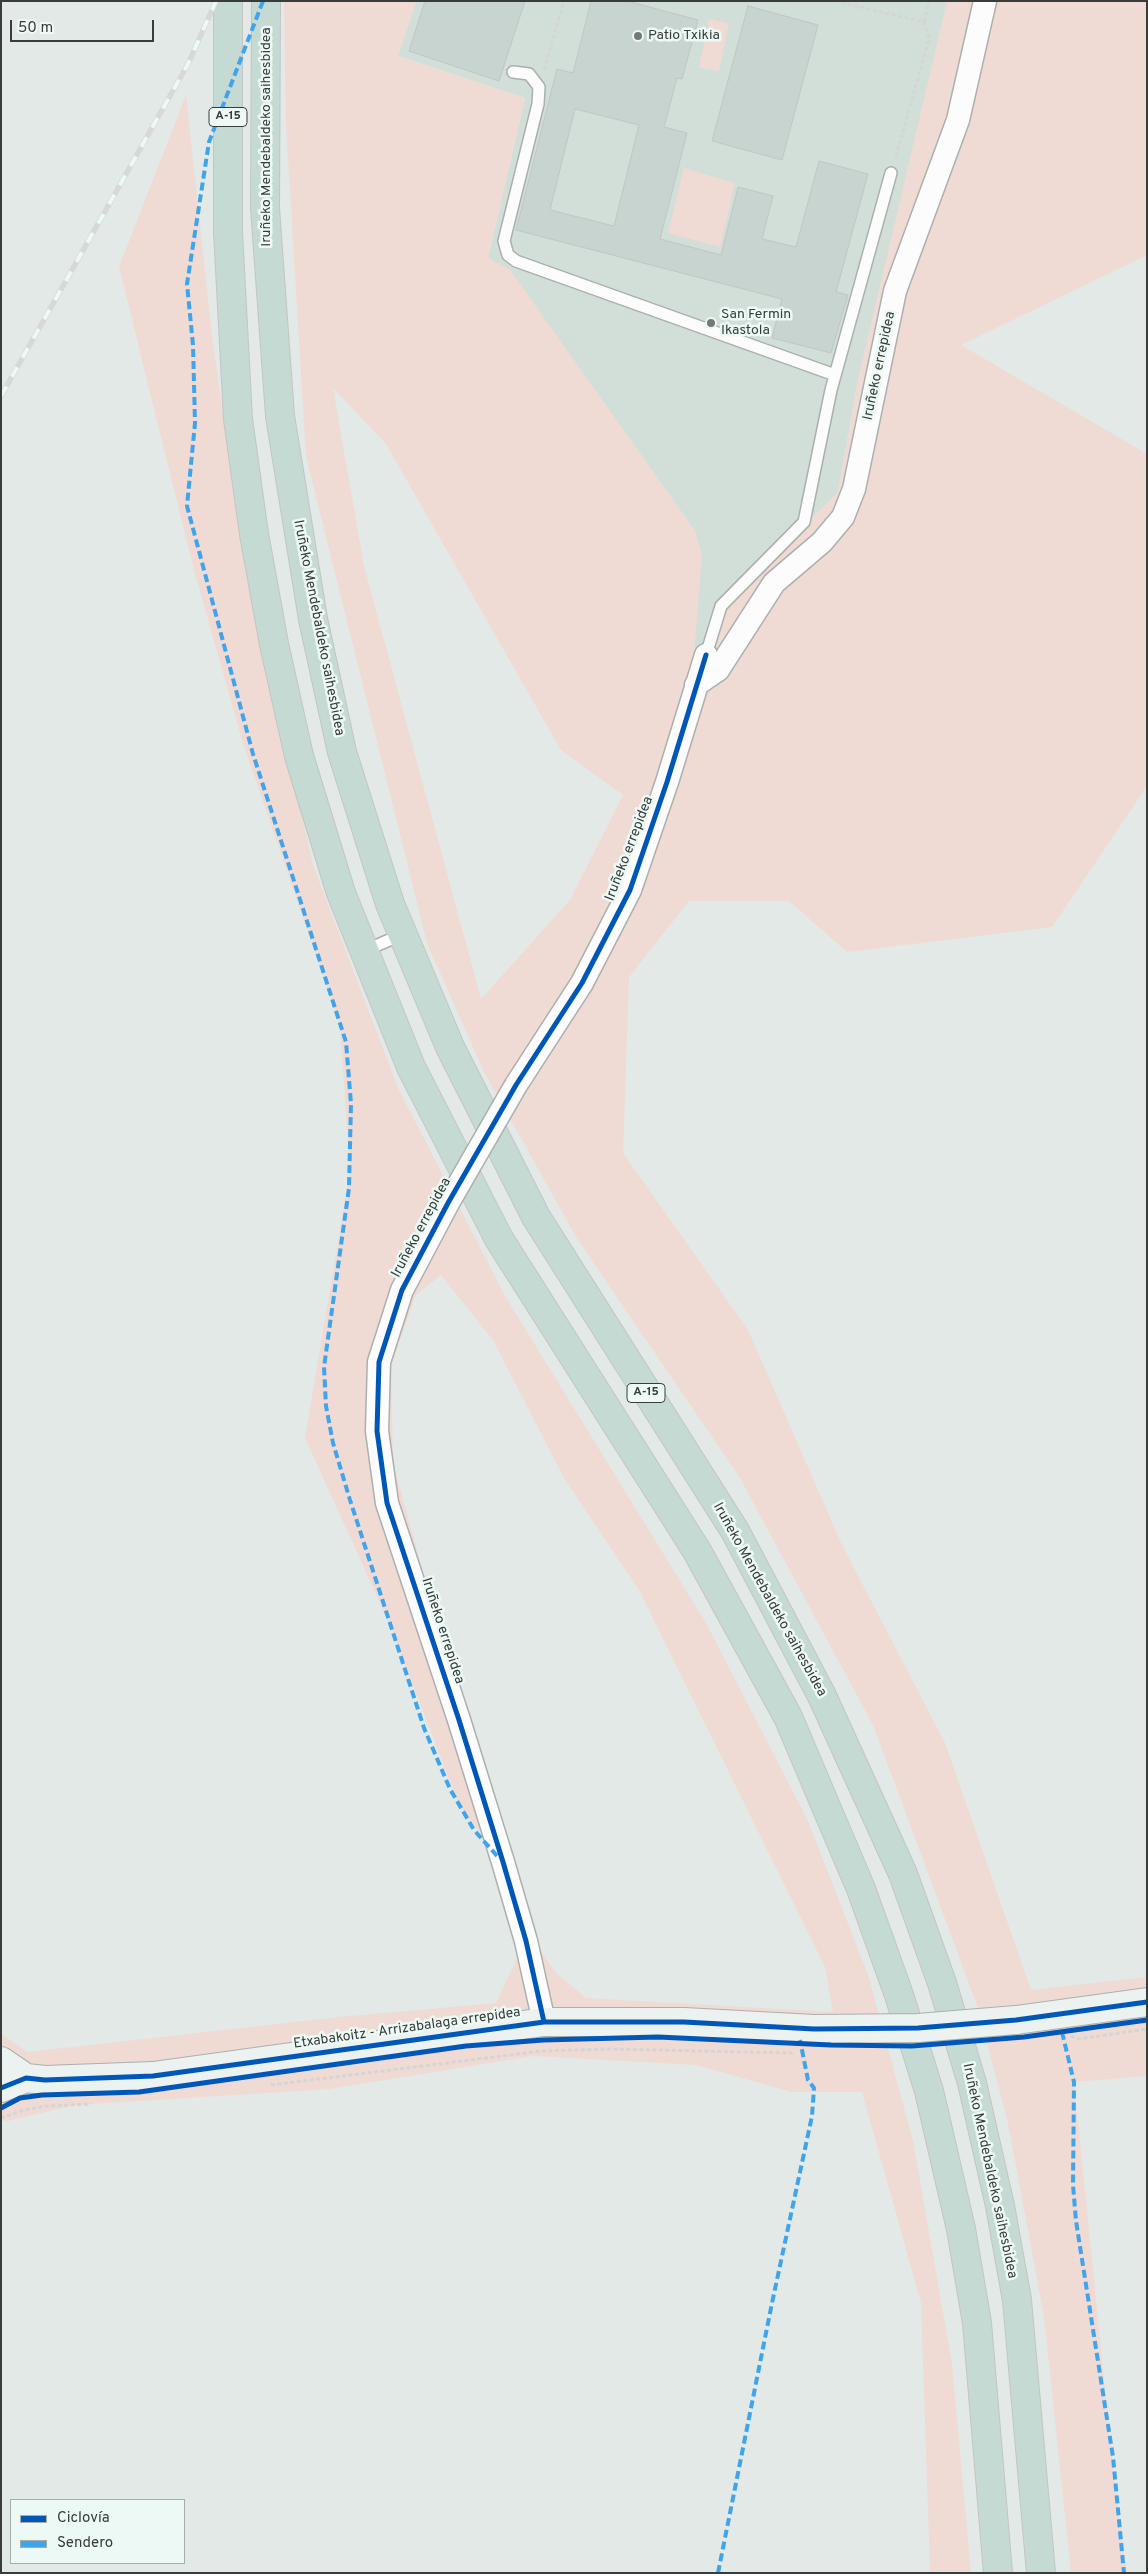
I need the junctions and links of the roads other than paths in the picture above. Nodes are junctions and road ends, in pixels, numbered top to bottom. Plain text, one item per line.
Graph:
1 (228, 1) edge
2 (266, 1) edge
3 (985, 1) edge
4 (513, 72) dead end
5 (891, 173) road end
6 (835, 375) junction
7 (706, 655) joint
8 (696, 685) junction
9 (403, 934) junction
10 (364, 951) junction
11 (1147, 2002) edge
12 (544, 2022) junction
13 (1, 2061) edge
14 (26, 2078) junction
15 (1, 2088) edge
16 (998, 2573) edge
17 (1042, 2573) edge

1 - 10 highway, A-15
2 - 9 highway, Iruñeko Mendebaldeko saihesbidea / A-15
3 - 8 street, Iruñeko errepidea
4 - 6 lane
5 - 6 lane
6 - 7 lane
7 - 8 street, Iruñeko errepidea
8 - 12 street, Iruñeko errepidea, bridge
9 - 10 lane
9 - 17 highway, Iruñeko Mendebaldeko saihesbidea / A-15
10 - 16 highway, A-15
11 - 12 street, Etxabakoitz - Arrizabalaga errepidea, bridge
12 - 14 street, Etxabakoitz - Arrizabalaga errepidea
13 - 14 street
14 - 15 street, Etxabakoitz - Arrizabalaga errepidea

